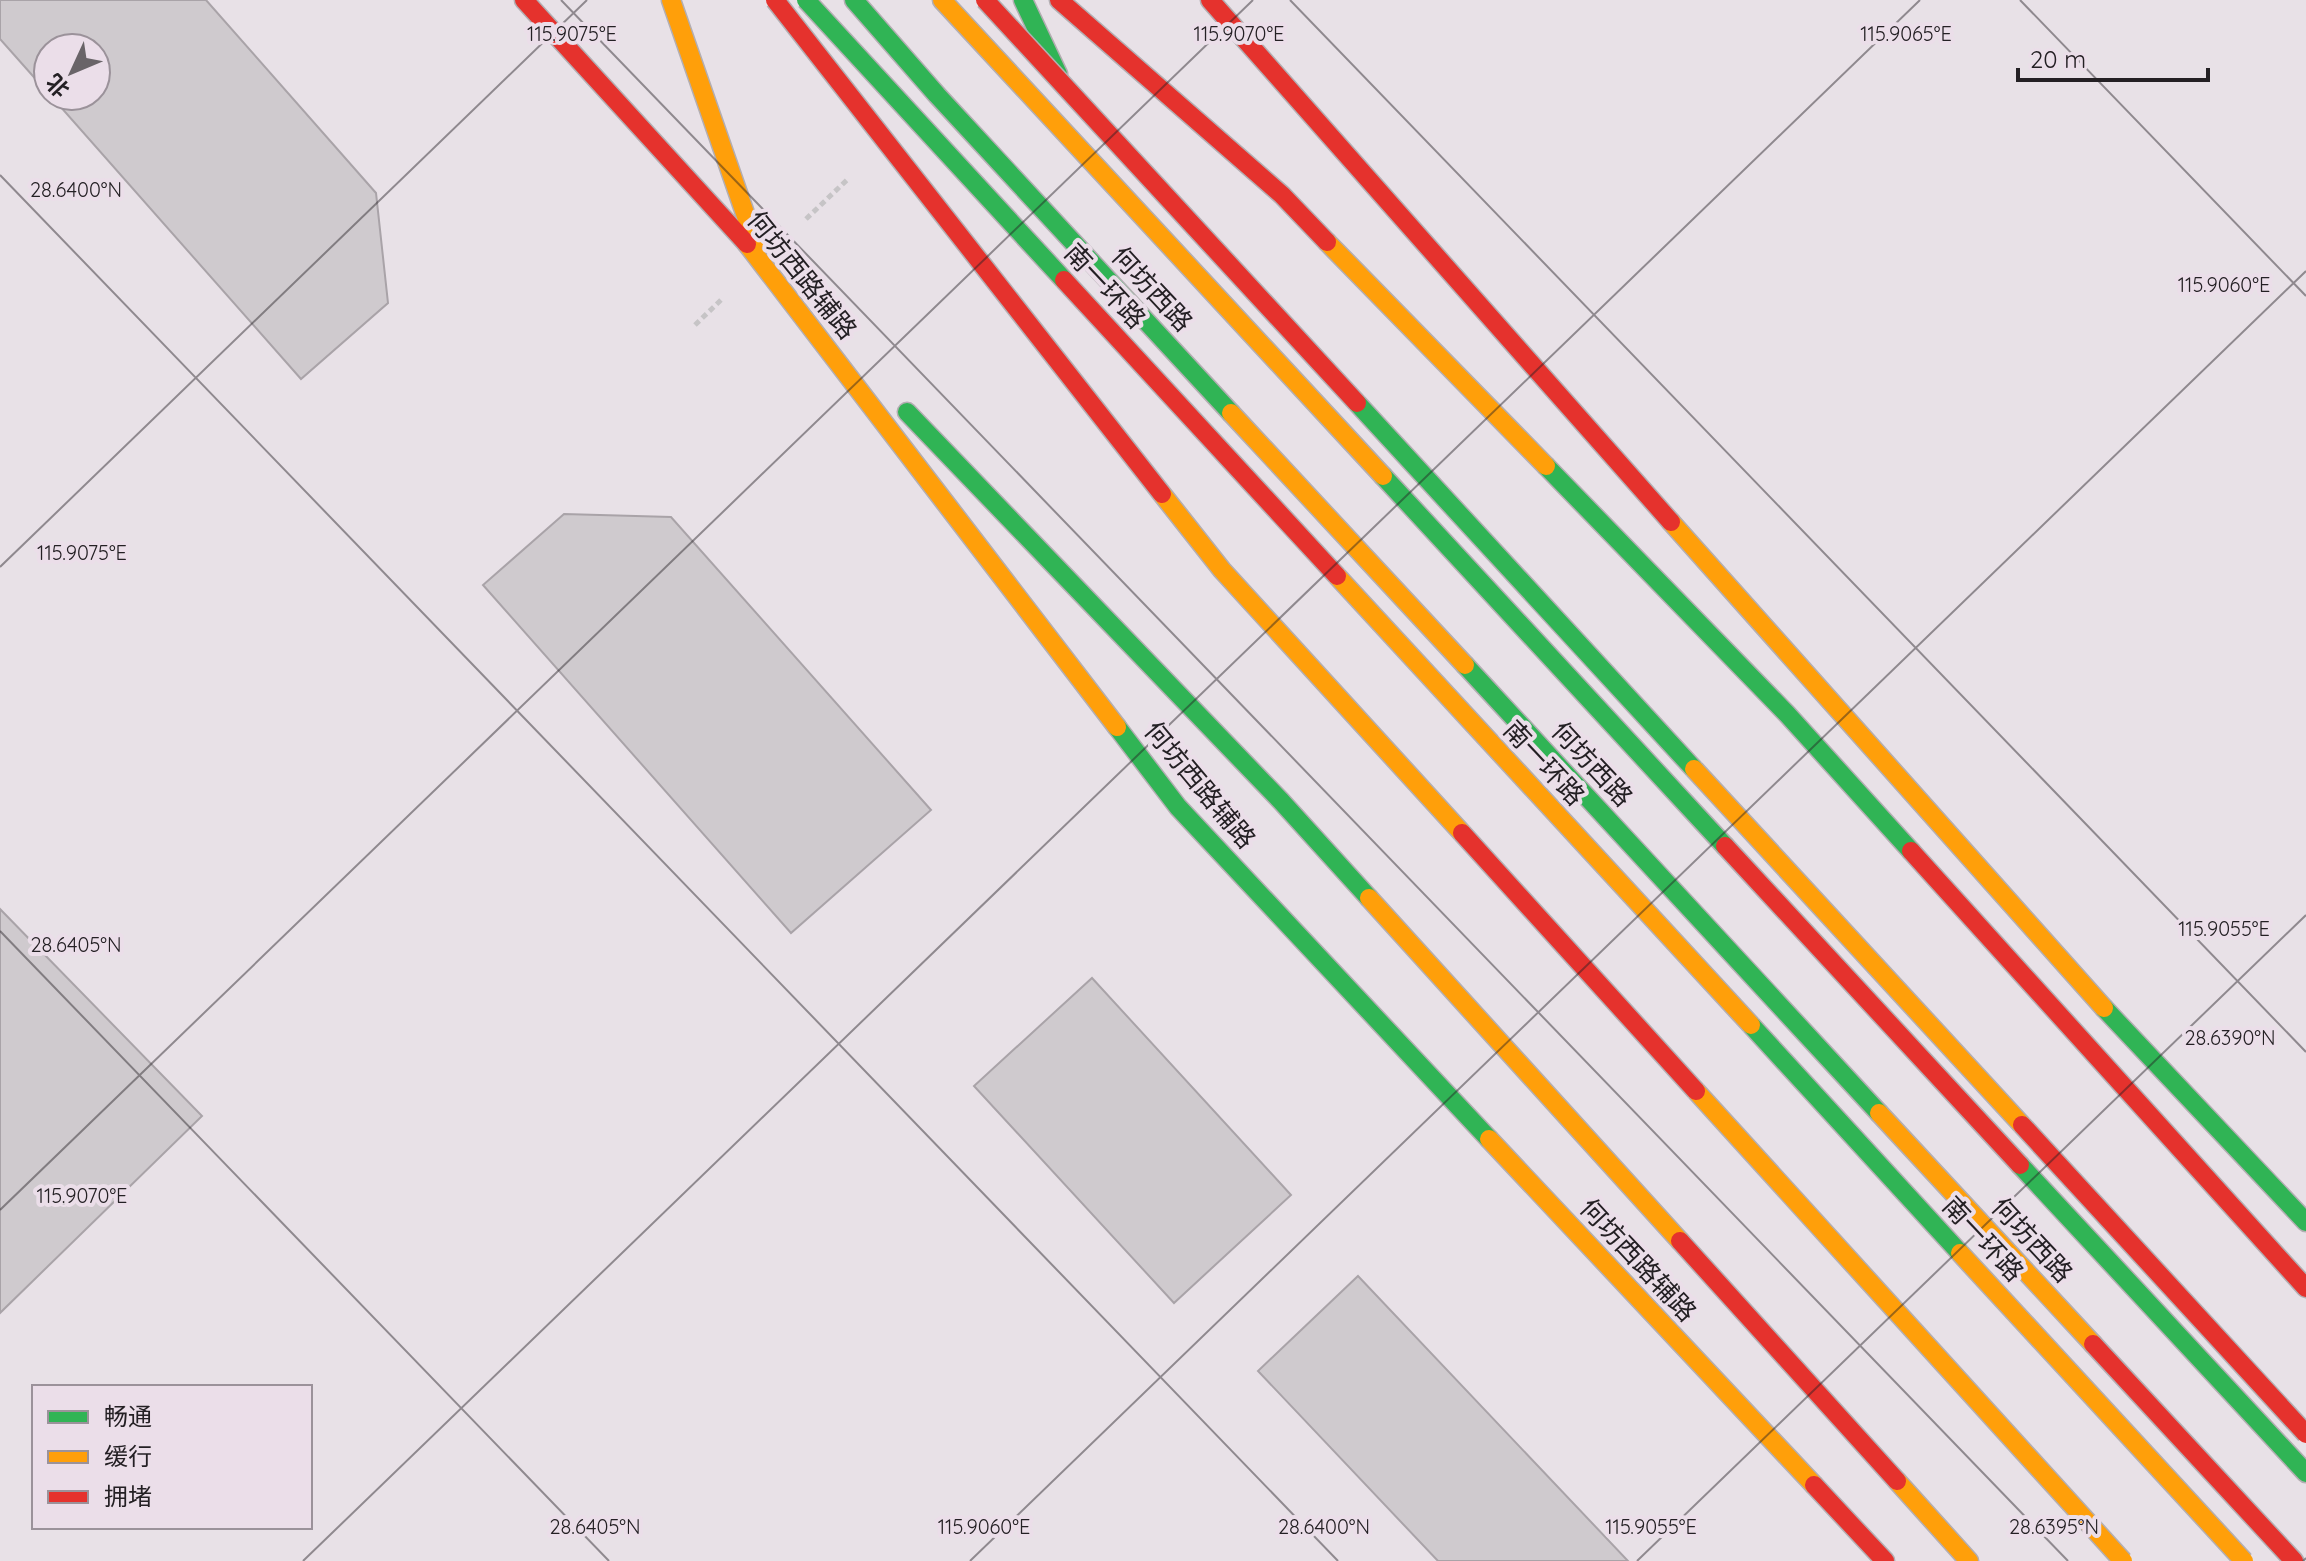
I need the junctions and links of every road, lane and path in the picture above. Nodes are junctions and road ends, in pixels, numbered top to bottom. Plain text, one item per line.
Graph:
1 (524, 0) edge
2 (671, 0) edge
3 (775, 0) edge
4 (806, 0) edge
5 (854, 0) edge
6 (942, 0) edge
7 (985, 0) edge
8 (1023, 0) edge
9 (1059, 0) edge
10 (1210, 0) edge
11 (1107, 177) junction
12 (762, 261) junction
13 (872, 376) dead end
14 (894, 399) dead end
15 (2306, 1222) edge
16 (2306, 1288) edge
17 (2306, 1434) edge
18 (2306, 1473) edge
19 (1885, 1561) edge
20 (1969, 1561) edge
21 (2123, 1561) edge
22 (2244, 1561) edge
23 (2294, 1561) edge

1 - 12 main road, 何坊西路辅路
2 - 12 main road
3 - 21 main road, bridge
4 - 22 main road, 南一环路, bridge
5 - 23 main road, 何坊西路
6 - 11 main road, 何坊西路
7 - 17 main road, bridge
8 - 11 main road
9 - 16 main road
10 - 15 main road
11 - 18 main road, 何坊西路
12 - 13 main road
12 - 19 main road, 何坊西路辅路
14 - 20 main road

